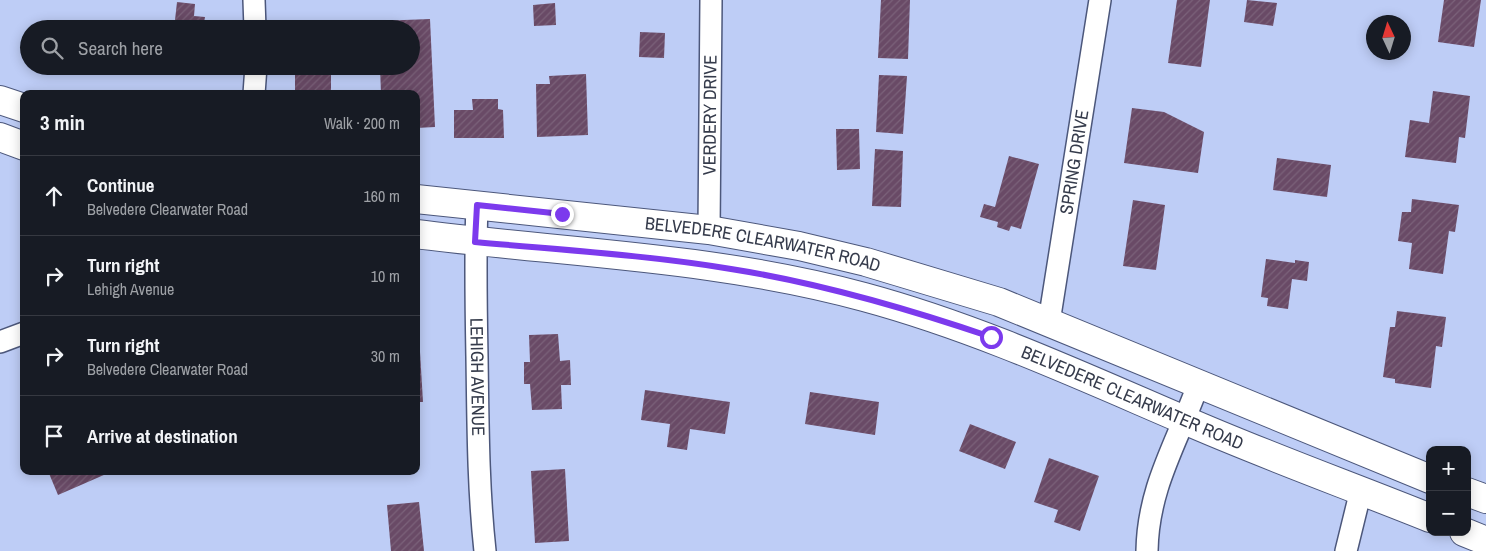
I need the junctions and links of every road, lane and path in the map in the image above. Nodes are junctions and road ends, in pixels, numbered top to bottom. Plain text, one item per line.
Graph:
1 (254, 0) edge
2 (711, 0) edge
3 (1100, 0) edge
4 (255, 20) edge
5 (255, 75) edge
6 (254, 90) edge
7 (0, 100) edge
8 (20, 107) edge
9 (0, 137) edge
10 (20, 144) edge
11 (420, 199) edge
12 (477, 205) junction
13 (709, 230) junction
14 (420, 235) edge
15 (475, 242) junction
16 (1049, 322) junction
17 (20, 334) edge
18 (0, 342) edge
19 (1198, 385) junction
20 (1185, 421) junction
21 (1426, 477) edge
22 (1361, 490) junction
23 (1471, 493) edge
24 (1486, 499) edge
25 (1426, 516) edge
26 (1471, 535) edge
27 (1486, 541) edge
28 (485, 551) edge
29 (1147, 551) edge
30 (1346, 551) edge

1 - 4 street
2 - 13 street, VERDERY DRIVE
3 - 16 street, SPRING DRIVE
5 - 6 street
7 - 8 main road
9 - 10 main road
11 - 12 main road, BELVEDERE CLEARWATER ROAD
12 - 13 main road, BELVEDERE CLEARWATER ROAD
12 - 15 street, LEHIGH AVENUE
13 - 16 main road, BELVEDERE CLEARWATER ROAD
14 - 15 main road, BELVEDERE CLEARWATER ROAD
15 - 20 main road, BELVEDERE CLEARWATER ROAD
15 - 28 street, LEHIGH AVENUE
16 - 19 main road, BELVEDERE CLEARWATER ROAD
17 - 18 street
19 - 20 street
19 - 21 main road, BELVEDERE CLEARWATER ROAD
20 - 22 main road, BELVEDERE CLEARWATER ROAD
20 - 29 street
22 - 25 main road, BELVEDERE CLEARWATER ROAD
22 - 30 street
23 - 24 main road
26 - 27 main road

